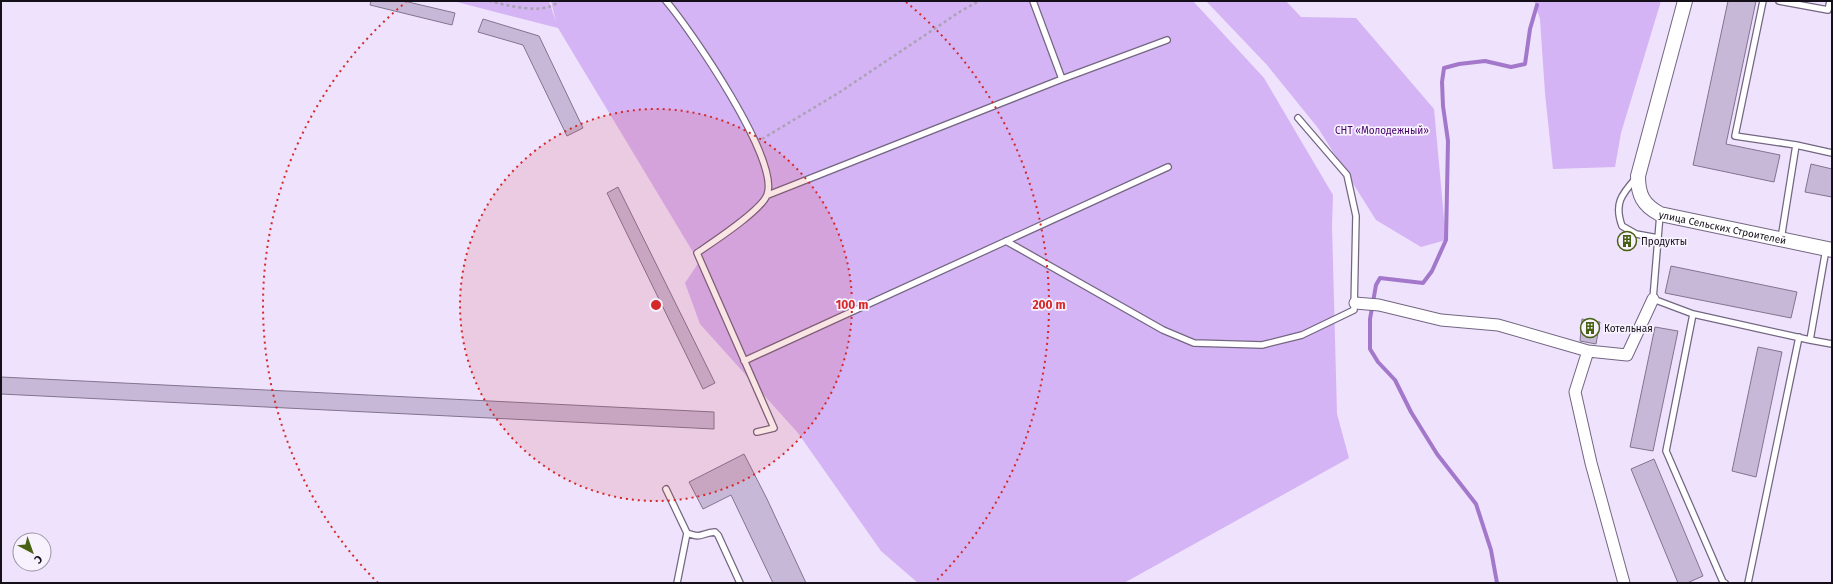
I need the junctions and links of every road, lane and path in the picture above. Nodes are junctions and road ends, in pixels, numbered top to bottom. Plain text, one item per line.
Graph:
1 (488, 1) edge
2 (559, 1) edge
3 (666, 1) edge
4 (979, 1) edge
5 (1033, 1) edge
6 (1685, 1) edge
7 (1763, 1) edge
8 (1779, 1) edge
9 (1830, 1) edge
10 (1168, 40) dead end
11 (1062, 79) junction
12 (1298, 118) dead end
13 (757, 143) junction
14 (1796, 145) junction
15 (1832, 153) edge
16 (1168, 167) dead end
17 (1638, 176) junction
18 (768, 195) junction
19 (1660, 214) junction
20 (1658, 238) junction
21 (1781, 239) junction
22 (1006, 241) junction
23 (1829, 249) edge
24 (1653, 298) junction
25 (1359, 303) junction
26 (1693, 314) junction
27 (1799, 337) junction
28 (1810, 340) junction
29 (1832, 344) edge
30 (1588, 351) junction
31 (744, 361) junction
32 (757, 432) dead end
33 (666, 489) dead end
34 (687, 533) junction
35 (677, 583) edge
36 (740, 583) edge
37 (1624, 583) edge
38 (1725, 583) edge
39 (1748, 583) edge

1 - 2 path
3 - 13 lane
4 - 13 path
5 - 11 lane
6 - 17 street
7 - 14 lane
8 - 9 lane
10 - 11 lane
11 - 18 lane
12 - 25 lane
13 - 18 lane
14 - 15 lane
14 - 21 lane
16 - 22 lane
17 - 19 street, улица Сельских Строителей
17 - 20 lane
18 - 31 lane
19 - 20 lane
19 - 21 street, улица Сельских Строителей
20 - 24 lane
21 - 23 street, улица Сельских Строителей
22 - 25 lane
22 - 31 lane
23 - 28 lane
24 - 26 lane
24 - 30 street
25 - 30 street
26 - 27 lane
26 - 38 lane
27 - 28 lane
27 - 39 lane
28 - 29 lane
30 - 37 street
31 - 32 lane
33 - 34 lane
34 - 35 lane
34 - 36 lane

